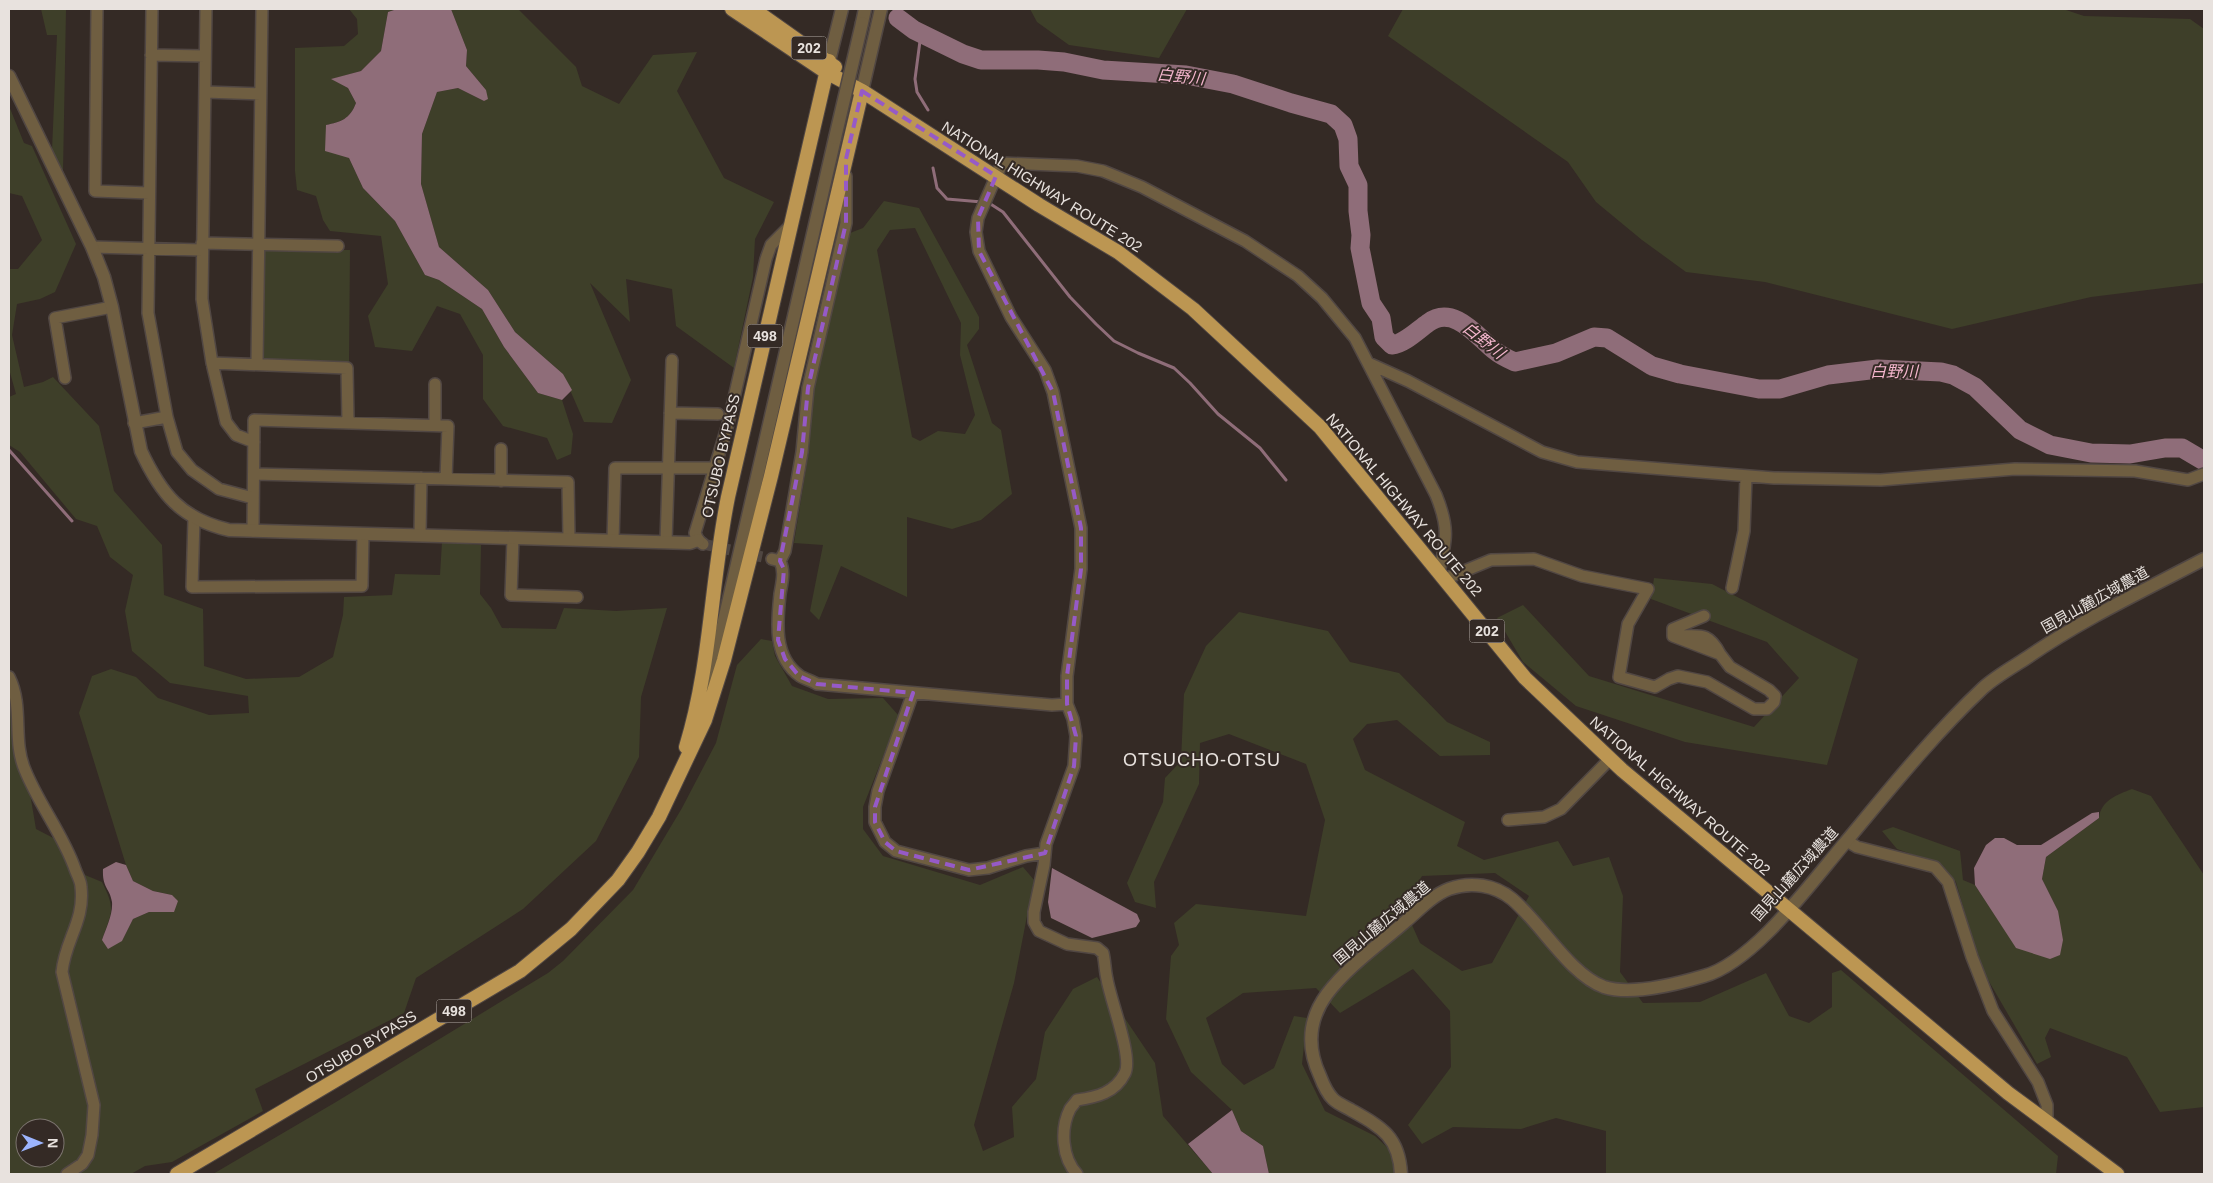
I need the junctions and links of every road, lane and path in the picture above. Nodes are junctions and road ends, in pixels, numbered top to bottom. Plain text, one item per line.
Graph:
1 (97, 9) edge
2 (152, 9) edge
3 (206, 9) edge
4 (262, 9) edge
5 (732, 9) edge
6 (753, 9) edge
7 (842, 9) edge
8 (865, 9) edge
9 (881, 9) edge
10 (151, 55) junction
11 (205, 56) junction
12 (828, 67) junction
13 (9, 76) edge
14 (862, 91) junction
15 (205, 92) junction
16 (260, 94) junction
17 (846, 159) junction
18 (996, 176) junction
19 (149, 193) junction
20 (791, 225) junction
21 (258, 245) junction
22 (202, 246) junction
23 (338, 246) dead end
24 (92, 247) junction
25 (149, 248) junction
26 (112, 307) junction
27 (672, 360) dead end
28 (212, 363) junction
29 (1368, 363) junction
30 (257, 364) junction
31 (65, 378) dead end
32 (435, 384) dead end
33 (670, 413) junction
34 (718, 414) dead end
35 (168, 417) junction
36 (348, 422) junction
37 (134, 423) junction
38 (435, 425) junction
39 (254, 442) junction
40 (501, 449) dead end
41 (668, 467) junction
42 (715, 468) junction
43 (254, 474) junction
44 (2204, 474) edge
45 (1746, 477) junction
46 (421, 478) junction
47 (446, 479) junction
48 (501, 481) junction
49 (253, 498) junction
50 (194, 519) junction
51 (253, 531) junction
52 (363, 534) junction
53 (420, 535) junction
54 (512, 538) junction
55 (569, 540) junction
56 (613, 541) junction
57 (666, 542) junction
58 (700, 542) joint
59 (2204, 559) edge
60 (1442, 575) junction
61 (1732, 588) dead end
62 (578, 597) dead end
63 (1704, 616) dead end
64 (9, 677) edge
65 (913, 693) junction
66 (1067, 704) junction
67 (1610, 759) junction
68 (675, 786) junction
69 (1508, 820) dead end
70 (1847, 841) junction
71 (638, 852) junction
72 (1045, 853) junction
73 (1789, 910) junction
74 (2047, 1122) junction
75 (68, 1174) edge
76 (177, 1174) edge
77 (1077, 1174) edge
78 (1401, 1174) edge
79 (2117, 1174) edge

1 - 19 street
2 - 10 street
3 - 11 street
4 - 16 street
5 - 12 highway, NATIONAL HIGHWAY ROUTE 202 / 202
6 - 12 highway, NATIONAL HIGHWAY ROUTE 202 / 202
7 - 12 street
8 - 68 street, bridge
9 - 14 street
10 - 11 street
10 - 19 street
11 - 15 street
12 - 14 highway, NATIONAL HIGHWAY ROUTE 202 / 202
12 - 20 highway, OTSUBO BYPASS / 498
13 - 24 street
14 - 17 highway, OTSUBO BYPASS / 498
14 - 18 highway, NATIONAL HIGHWAY ROUTE 202 / 202
15 - 16 street
15 - 22 street
16 - 21 street
17 - 65 street
17 - 68 highway, OTSUBO BYPASS / 498
18 - 29 street
18 - 60 highway, NATIONAL HIGHWAY ROUTE 202 / 202
18 - 66 street
19 - 25 street
20 - 42 street
20 - 71 highway, OTSUBO BYPASS / 498
21 - 22 street
21 - 23 street
21 - 30 street
22 - 25 street
22 - 28 street
24 - 25 street
24 - 26 street
25 - 35 street
26 - 31 street
26 - 37 street
27 - 33 street
28 - 30 street
28 - 39 street
29 - 45 street
29 - 60 street
30 - 36 street
32 - 38 street
33 - 34 street
33 - 41 street
35 - 37 street
35 - 49 street
36 - 38 street
36 - 39 street
37 - 50 street
38 - 47 street
39 - 43 street
40 - 48 street
41 - 42 street
41 - 56 street
41 - 57 street
42 - 58 street
43 - 46 street
43 - 49 street
44 - 45 street
45 - 61 street
46 - 47 street
46 - 53 street
47 - 48 street
48 - 55 street
49 - 51 street
50 - 51 street
50 - 52 street
51 - 52 street
52 - 53 street
53 - 54 street
54 - 55 street
54 - 62 street
55 - 56 street
56 - 57 street
57 - 58 street
59 - 70 street, 国見山麓広域農道
60 - 63 street
60 - 67 highway, NATIONAL HIGHWAY ROUTE 202 / 202
64 - 75 street
65 - 66 street
65 - 72 street
66 - 72 street
67 - 69 street
67 - 73 highway, NATIONAL HIGHWAY ROUTE 202 / 202
68 - 71 highway, OTSUBO BYPASS / 498
70 - 73 street, 国見山麓広域農道
70 - 74 street
71 - 76 highway, OTSUBO BYPASS / 498
72 - 77 street
73 - 74 highway, NATIONAL HIGHWAY ROUTE 202 / 202
73 - 78 street, 国見山麓広域農道
74 - 79 highway, NATIONAL HIGHWAY ROUTE 202 / 202

